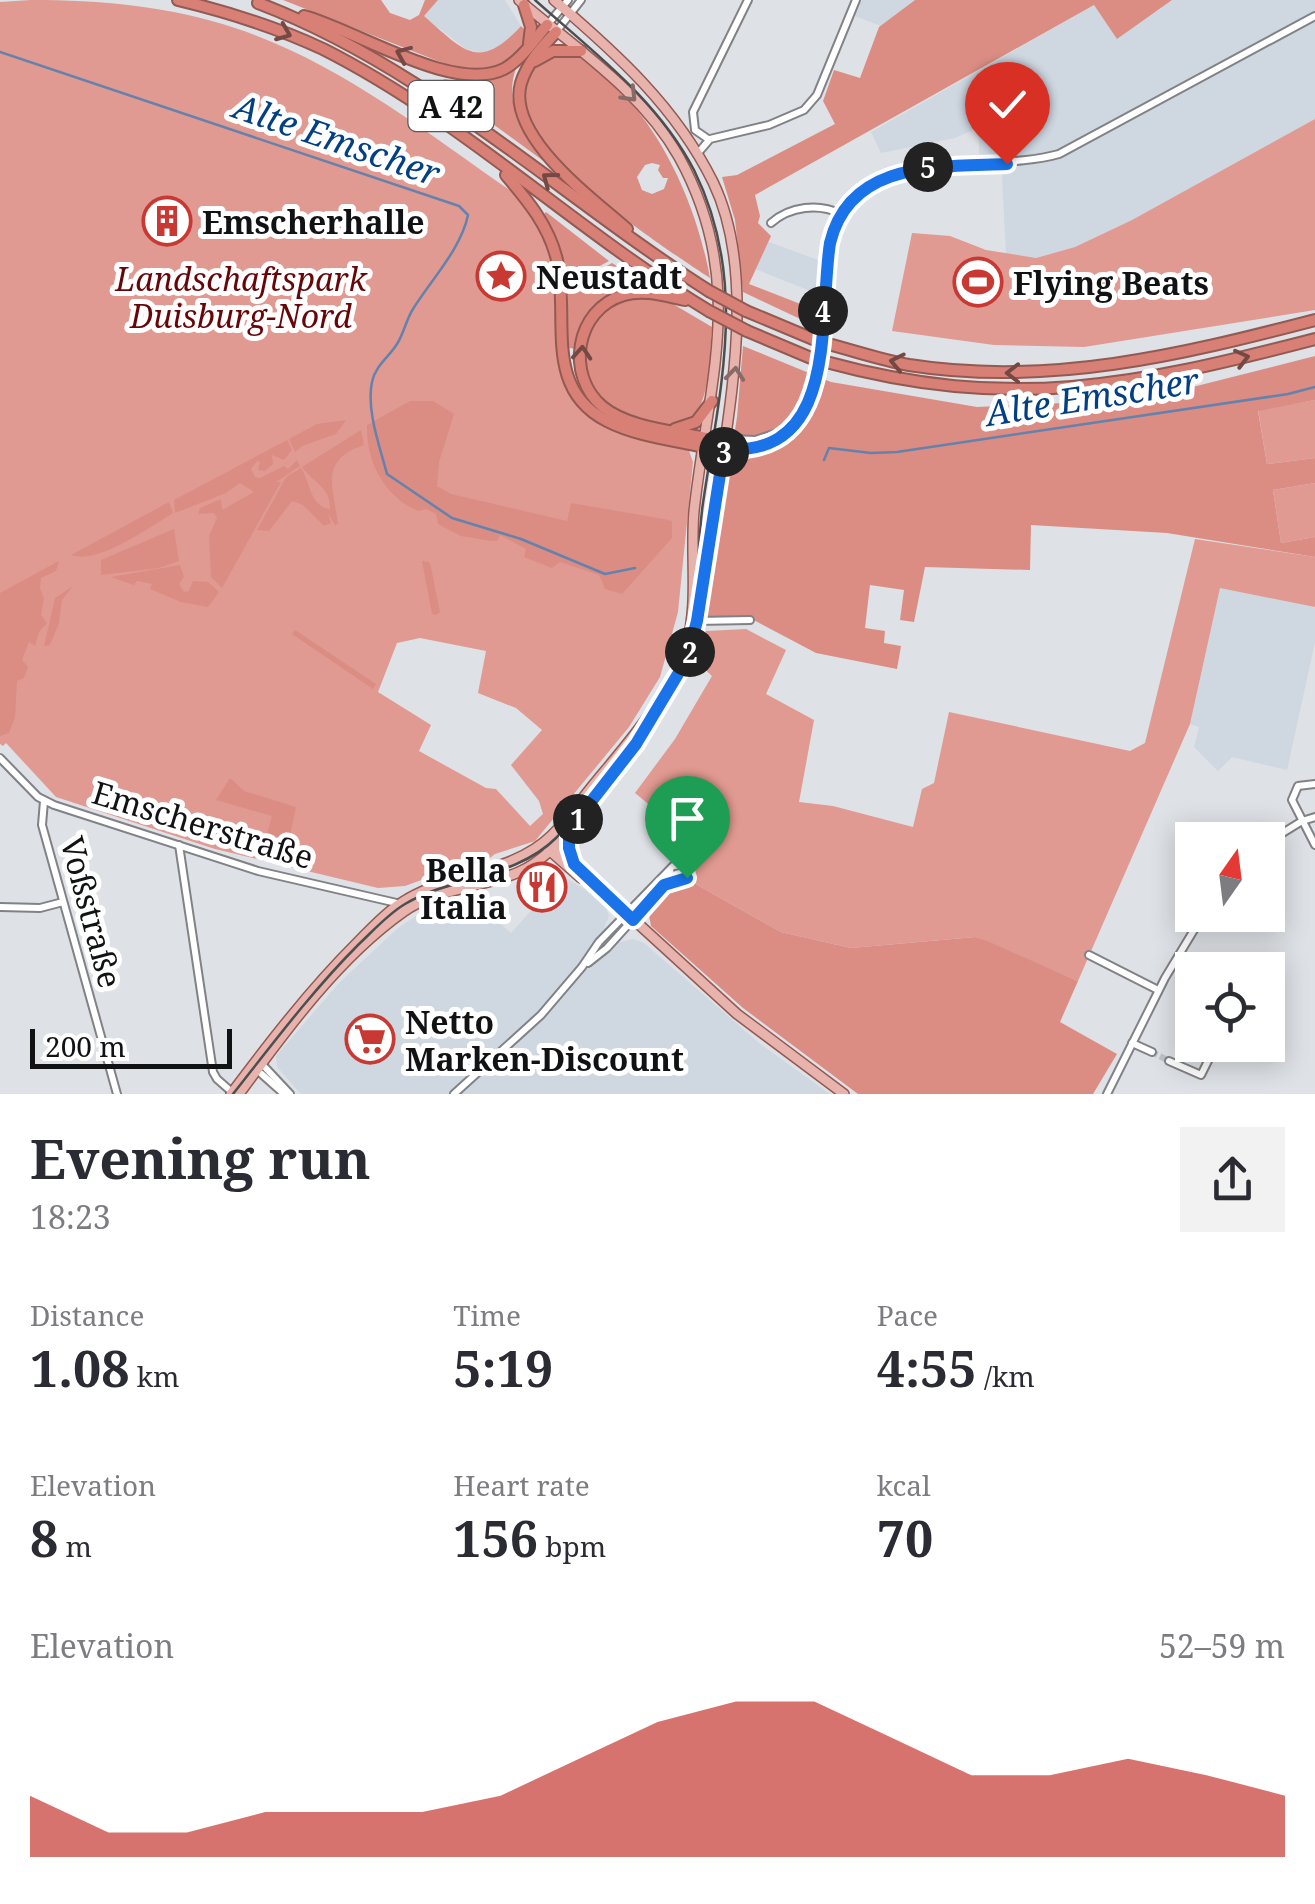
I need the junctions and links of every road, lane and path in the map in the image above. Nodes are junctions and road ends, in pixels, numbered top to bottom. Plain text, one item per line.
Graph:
1 (178, 0) edge
2 (581, 0) edge
3 (748, 0) edge
4 (856, 0) edge
5 (253, 1) edge
6 (522, 2) edge
7 (561, 2) edge
8 (571, 14) junction
9 (1315, 16) edge
10 (552, 28) junction
11 (527, 49) junction
12 (580, 50) junction
13 (530, 65) junction
14 (693, 112) junction
15 (672, 116) junction
16 (710, 139) junction
17 (698, 154) junction
18 (488, 156) junction
19 (841, 214) junction
20 (772, 223) dead end
21 (630, 236) junction
22 (696, 303) junction
23 (1315, 320) edge
24 (1315, 338) edge
25 (712, 401) junction
26 (669, 430) junction
27 (705, 442) junction
28 (725, 445) junction
29 (750, 620) dead end
30 (694, 621) junction
31 (0, 758) edge
32 (1315, 784) edge
33 (44, 801) junction
34 (1315, 817) edge
35 (1302, 820) junction
36 (569, 830) junction
37 (1285, 831) edge
38 (179, 845) junction
39 (1315, 845) edge
40 (550, 847) junction
41 (535, 865) junction
42 (570, 866) junction
43 (670, 870) junction
44 (672, 880) junction
45 (63, 902) junction
46 (0, 906) edge
47 (403, 907) junction
48 (629, 916) junction
49 (1193, 932) edge
50 (1088, 956) dead end
51 (1158, 990) junction
52 (1132, 1043) junction
53 (1152, 1052) tunnel mouth
54 (1169, 1061) tunnel mouth
55 (1208, 1062) edge
56 (258, 1066) junction
57 (117, 1094) edge
58 (234, 1094) edge
59 (287, 1094) edge
60 (454, 1094) edge
61 (844, 1094) edge
62 (1106, 1094) edge

1 -> 18 highway, A 42
2 - 8 street
3 - 14 street
4 - 16 street
11 -> 5 highway
21 -> 5 highway, A 42
6 - 10 main road
6 - 11 highway
7 - 8 main road
7 - 10 street
8 - 10 street
8 - 15 main road
9 - 19 street
10 - 11 highway
10 - 12 main road
10 - 13 highway
12 - 13 highway
12 -> 25 main road
13 - 21 highway
14 - 15 street
14 - 16 street
15 - 17 main road
16 - 17 street
28 -> 17 main road
18 - 22 highway, A 42
18 - 27 highway
19 - 20 street
19 - 28 street
23 -> 21 highway, A 42, bridge
22 -> 24 highway, A 42, bridge
26 -> 22 highway
25 - 26 highway
25 - 27 main road
26 - 27 highway
27 - 28 street
27 - 30 main road
28 - 30 main road
29 - 30 street
30 - 36 main road
30 - 40 main road
31 - 33 street, Emscherstraße
32 - 35 street
33 - 38 street, Emscherstraße
33 - 45 street, Voßstraße
34 - 35 street
35 - 37 street
35 - 39 street
36 - 40 main road
36 - 42 main road
38 - 47 street, Emscherstraße
38 - 58 street
40 - 41 main road
40 - 42 main road
40 - 47 main road
41 - 42 main road
41 - 47 main road
42 - 48 main road
43 - 44 street
43 - 44 street
43 - 48 street
44 - 48 street
45 - 46 street
45 - 57 street, Voßstraße
47 - 56 main road
48 - 60 street
48 - 61 main road
49 - 51 street
50 - 51 street
51 - 52 street
52 - 53 street
52 - 62 street
54 - 55 street
56 - 58 main road
56 - 59 street

